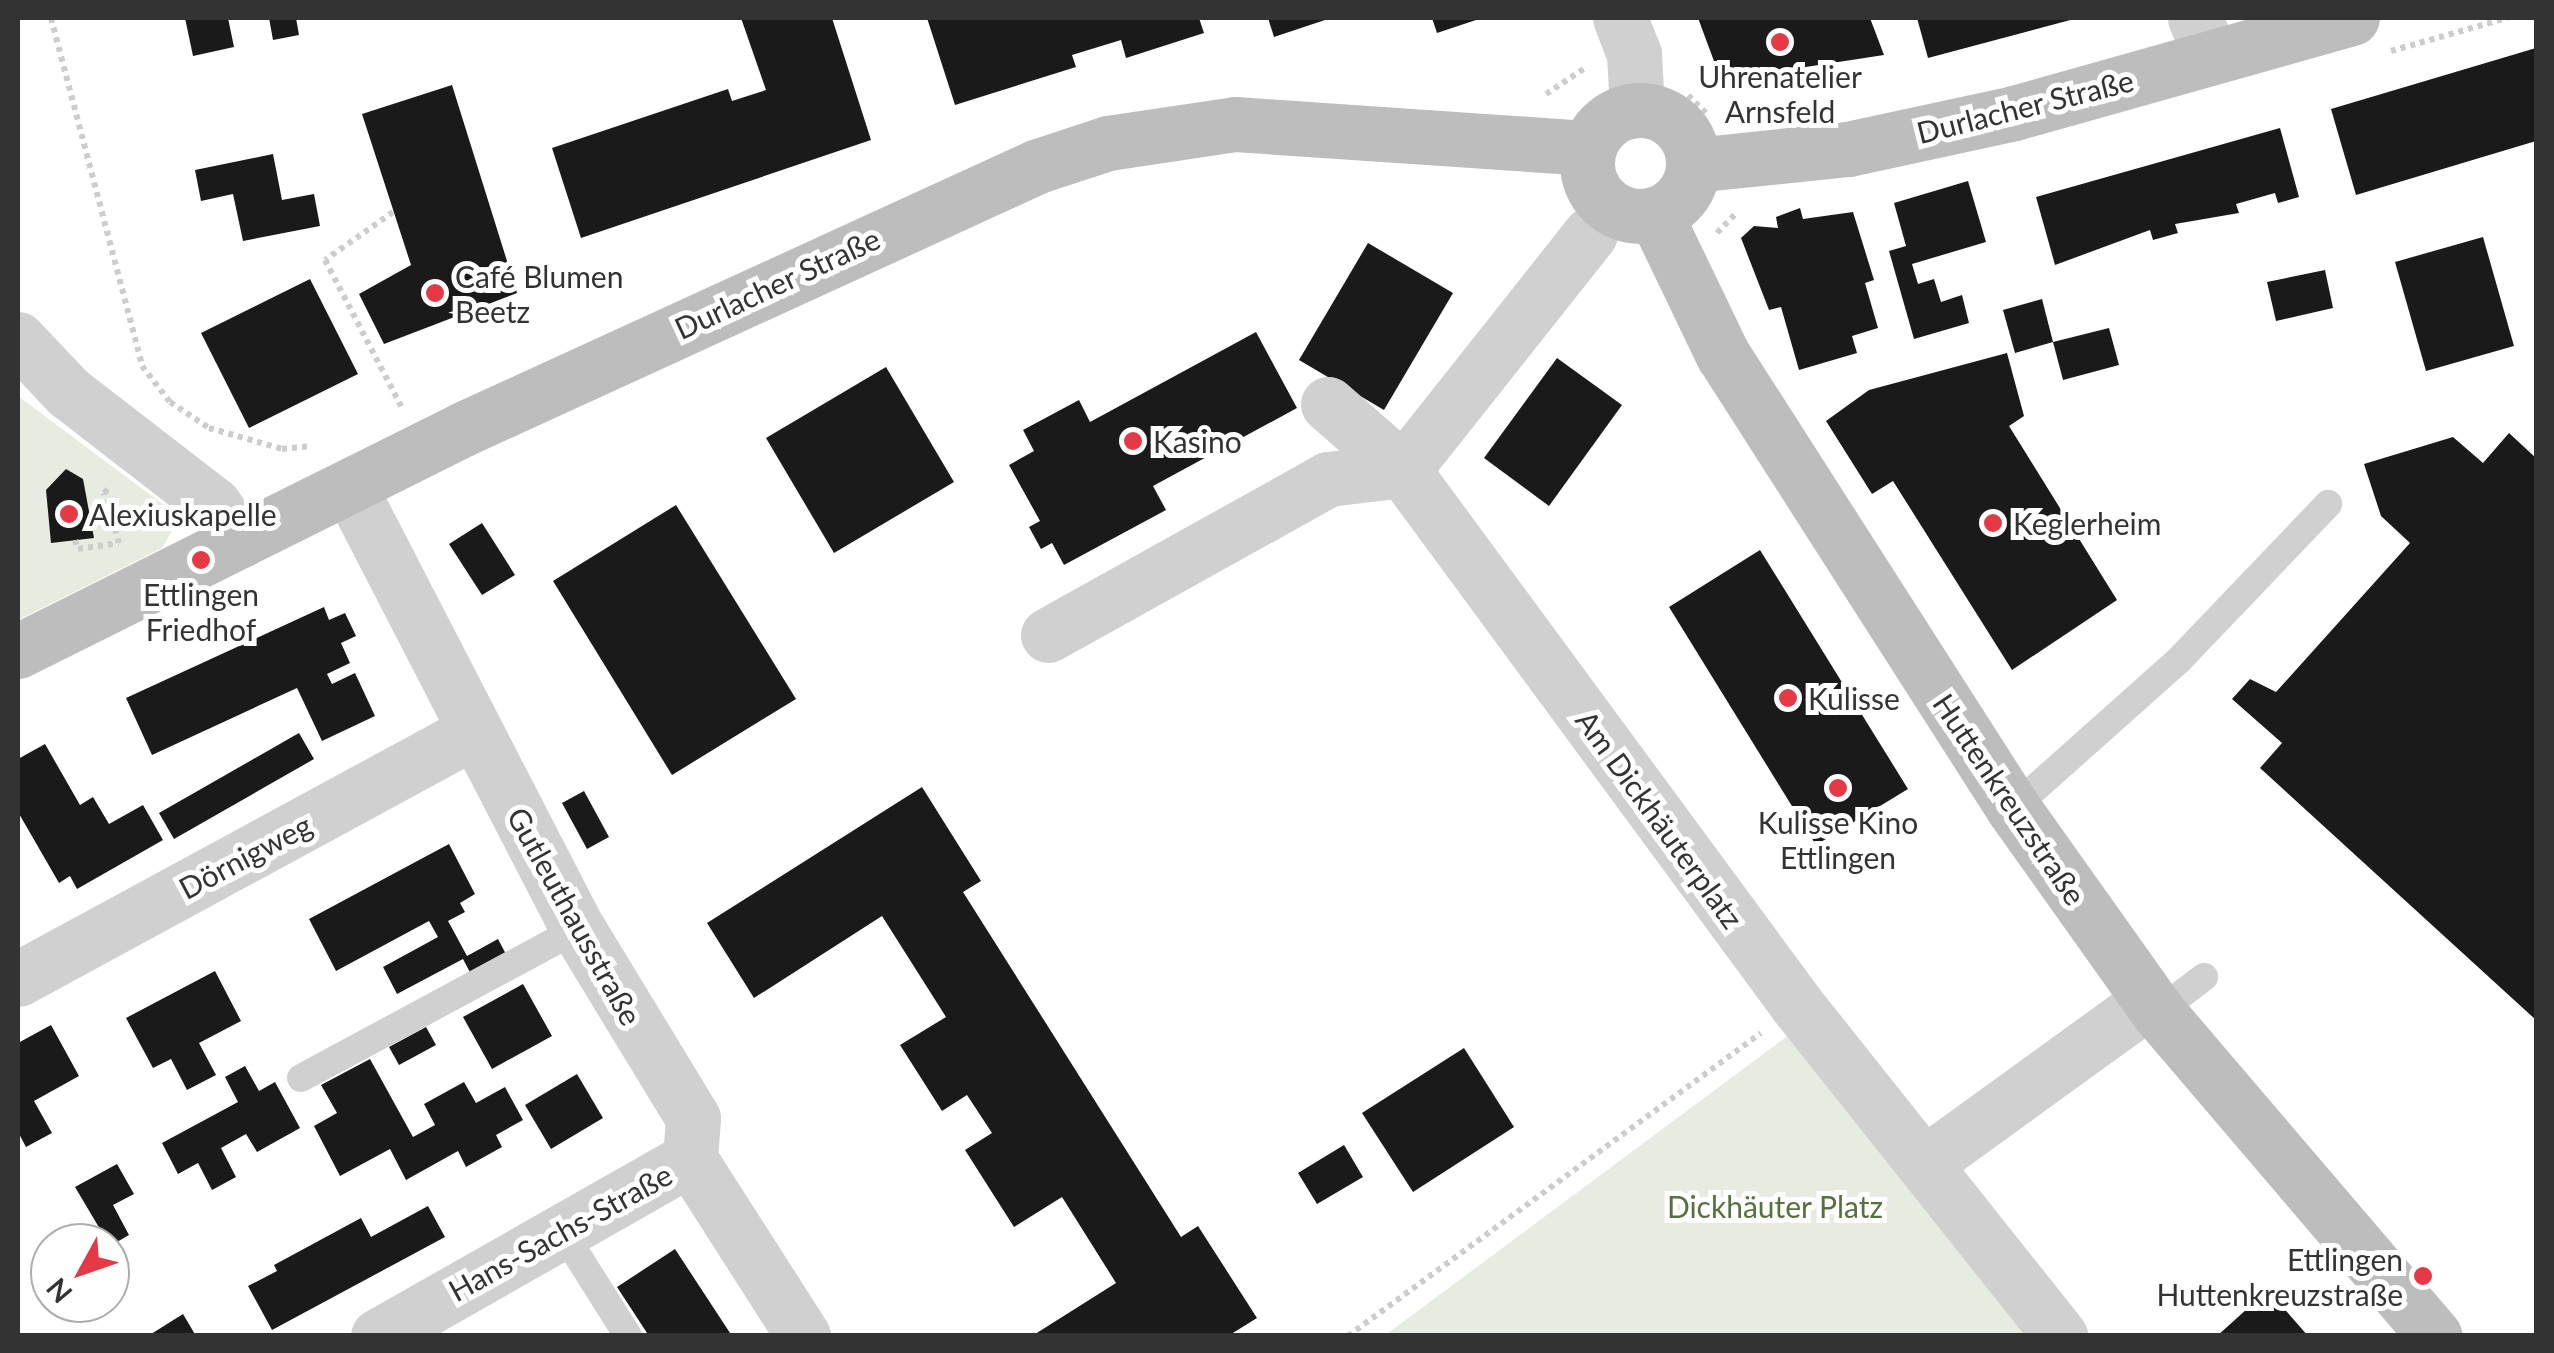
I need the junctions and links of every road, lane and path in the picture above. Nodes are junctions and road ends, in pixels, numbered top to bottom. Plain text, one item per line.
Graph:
1 (51, 18) edge
2 (2507, 18) edge
3 (2364, 36) edge
4 (2203, 37) edge
5 (1606, 40) edge
6 (1537, 95) dead end
7 (1659, 99) junction
8 (1704, 143) junction
9 (1589, 148) junction
10 (1740, 208) dead end
11 (393, 212) dead end
12 (1655, 214) junction
13 (1590, 234) dead end
14 (1710, 246) dead end
15 (18, 339) edge
16 (1328, 404) dead end
17 (405, 415) junction
18 (389, 421) dead end
19 (462, 429) junction
20 (144, 452) junction
21 (337, 466) junction
22 (1403, 470) junction
23 (2328, 504) dead end
24 (75, 540) dead end
25 (240, 541) junction
26 (1048, 634) dead end
27 (18, 651) edge
28 (473, 732) junction
29 (2013, 808) junction
30 (578, 929) junction
31 (2204, 978) dead end
32 (18, 979) edge
33 (2153, 1006) junction
34 (1783, 1016) junction
35 (301, 1078) dead end
36 (690, 1159) junction
37 (1925, 1162) junction
38 (562, 1232) junction
39 (2057, 1335) edge
40 (378, 1336) edge
41 (628, 1336) edge
42 (803, 1336) edge
43 (1348, 1336) edge
44 (2435, 1336) edge

1 - 21 path
2 - 3 path
3 - 4 main road, Durlacher Straße
4 - 8 main road, Durlacher Straße
5 - 6 path
5 - 7 street
7 - 8 path
7 - 8 main road
7 - 9 main road
8 - 12 main road
9 - 12 main road
9 - 19 main road, Durlacher Straße
10 - 14 path
11 - 17 path
12 - 29 main road, Huttenkreuzstraße
13 - 22 street
15 - 20 street
16 - 22 street, Am Dickhäuterplatz
17 - 18 path
17 - 19 path
19 - 21 main road, Durlacher Straße
20 - 24 path
20 - 25 street
21 - 25 main road, Durlacher Straße
21 - 28 street, Gutleuthausstraße
22 - 26 street
22 - 34 street, Am Dickhäuterplatz
23 - 29 lane
25 - 27 main road, Durlacher Straße
28 - 30 street, Gutleuthausstraße
28 - 32 street, Dörnigweg
29 - 33 main road, Huttenkreuzstraße
30 - 35 lane
30 - 36 street, Gutleuthausstraße
31 - 33 lane
33 - 37 street
33 - 44 main road, Huttenkreuzstraße
34 - 37 street, Am Dickhäuterplatz
34 - 43 path
36 - 38 street, Hans-Sachs-Straße
36 - 42 street
37 - 39 street, Am Dickhäuterplatz
38 - 40 street, Hans-Sachs-Straße
38 - 41 lane

